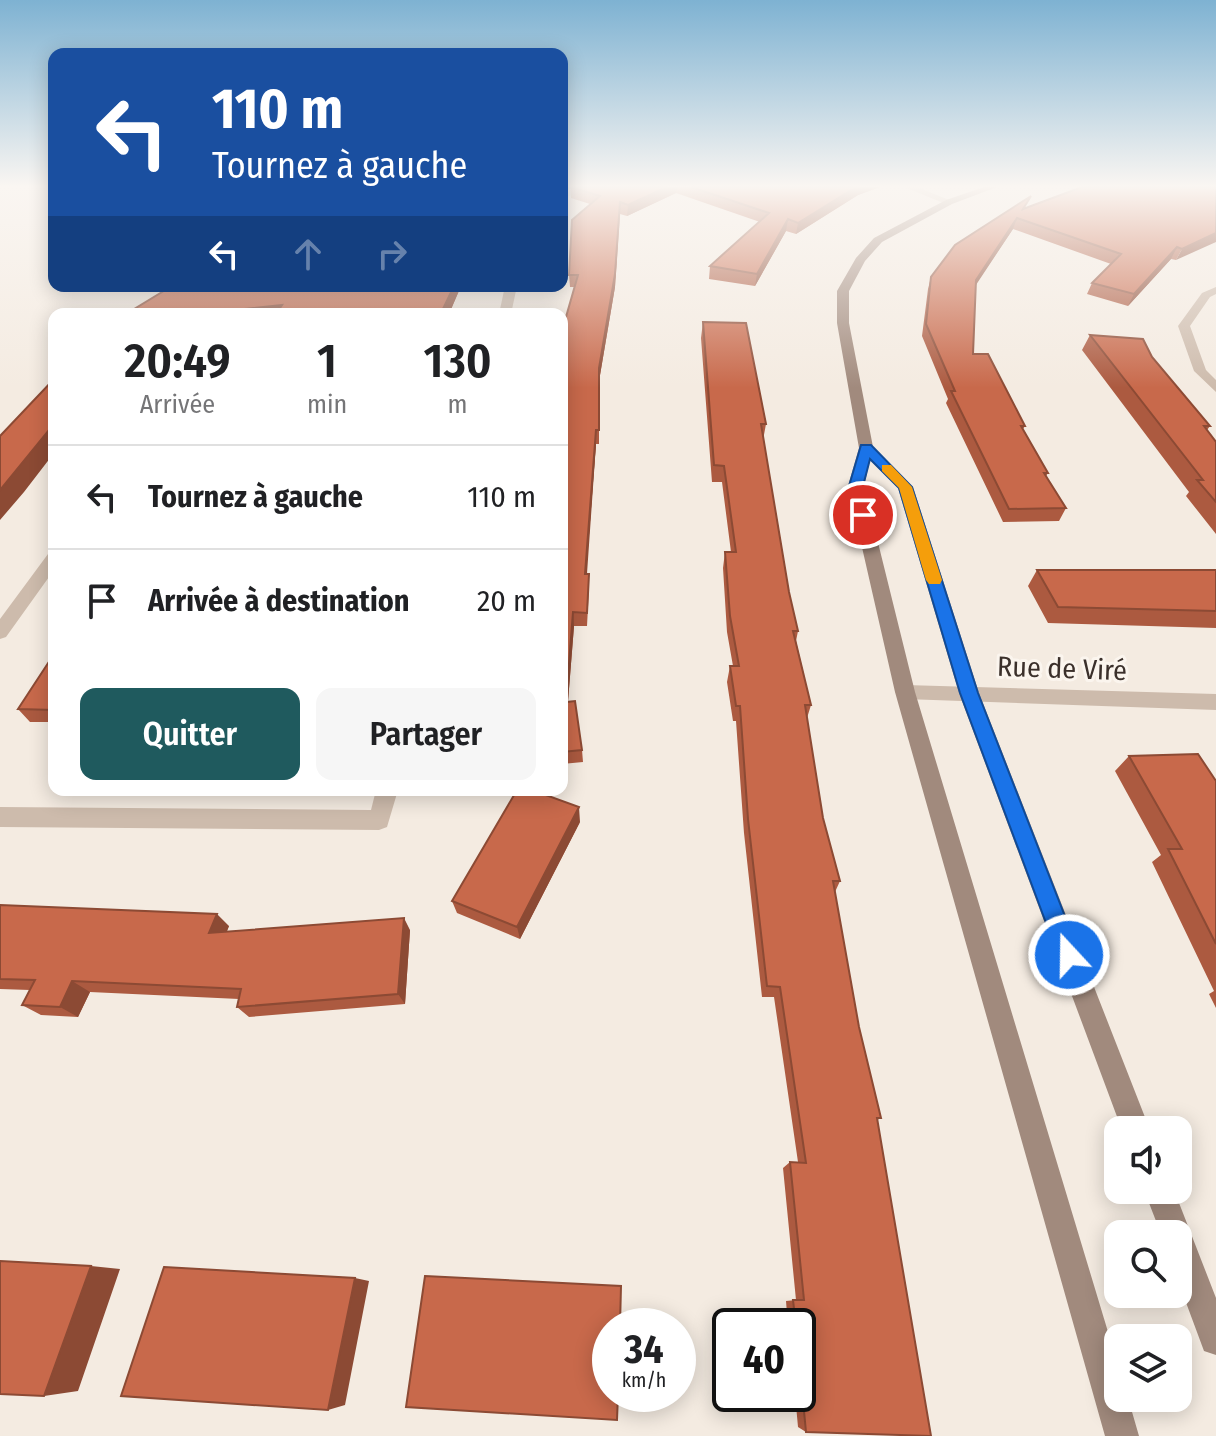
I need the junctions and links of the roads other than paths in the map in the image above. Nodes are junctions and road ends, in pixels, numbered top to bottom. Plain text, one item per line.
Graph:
1 (865, 254) edge
2 (1216, 290) edge
3 (1216, 388) edge
4 (866, 448) junction
5 (48, 566) edge
6 (0, 632) edge
7 (905, 692) junction
8 (969, 693) junction
9 (1216, 702) edge
10 (385, 796) edge
11 (0, 817) edge
12 (1131, 1116) edge
13 (1192, 1276) edge
14 (1216, 1339) edge
15 (1122, 1436) edge

1 - 4 street
2 - 3 street
4 - 7 street
4 - 8 street
5 - 6 street
7 - 8 street, Rue de Viré
7 - 15 street
8 - 9 street, Rue de Viré
8 - 12 street
10 - 11 street
13 - 14 street

